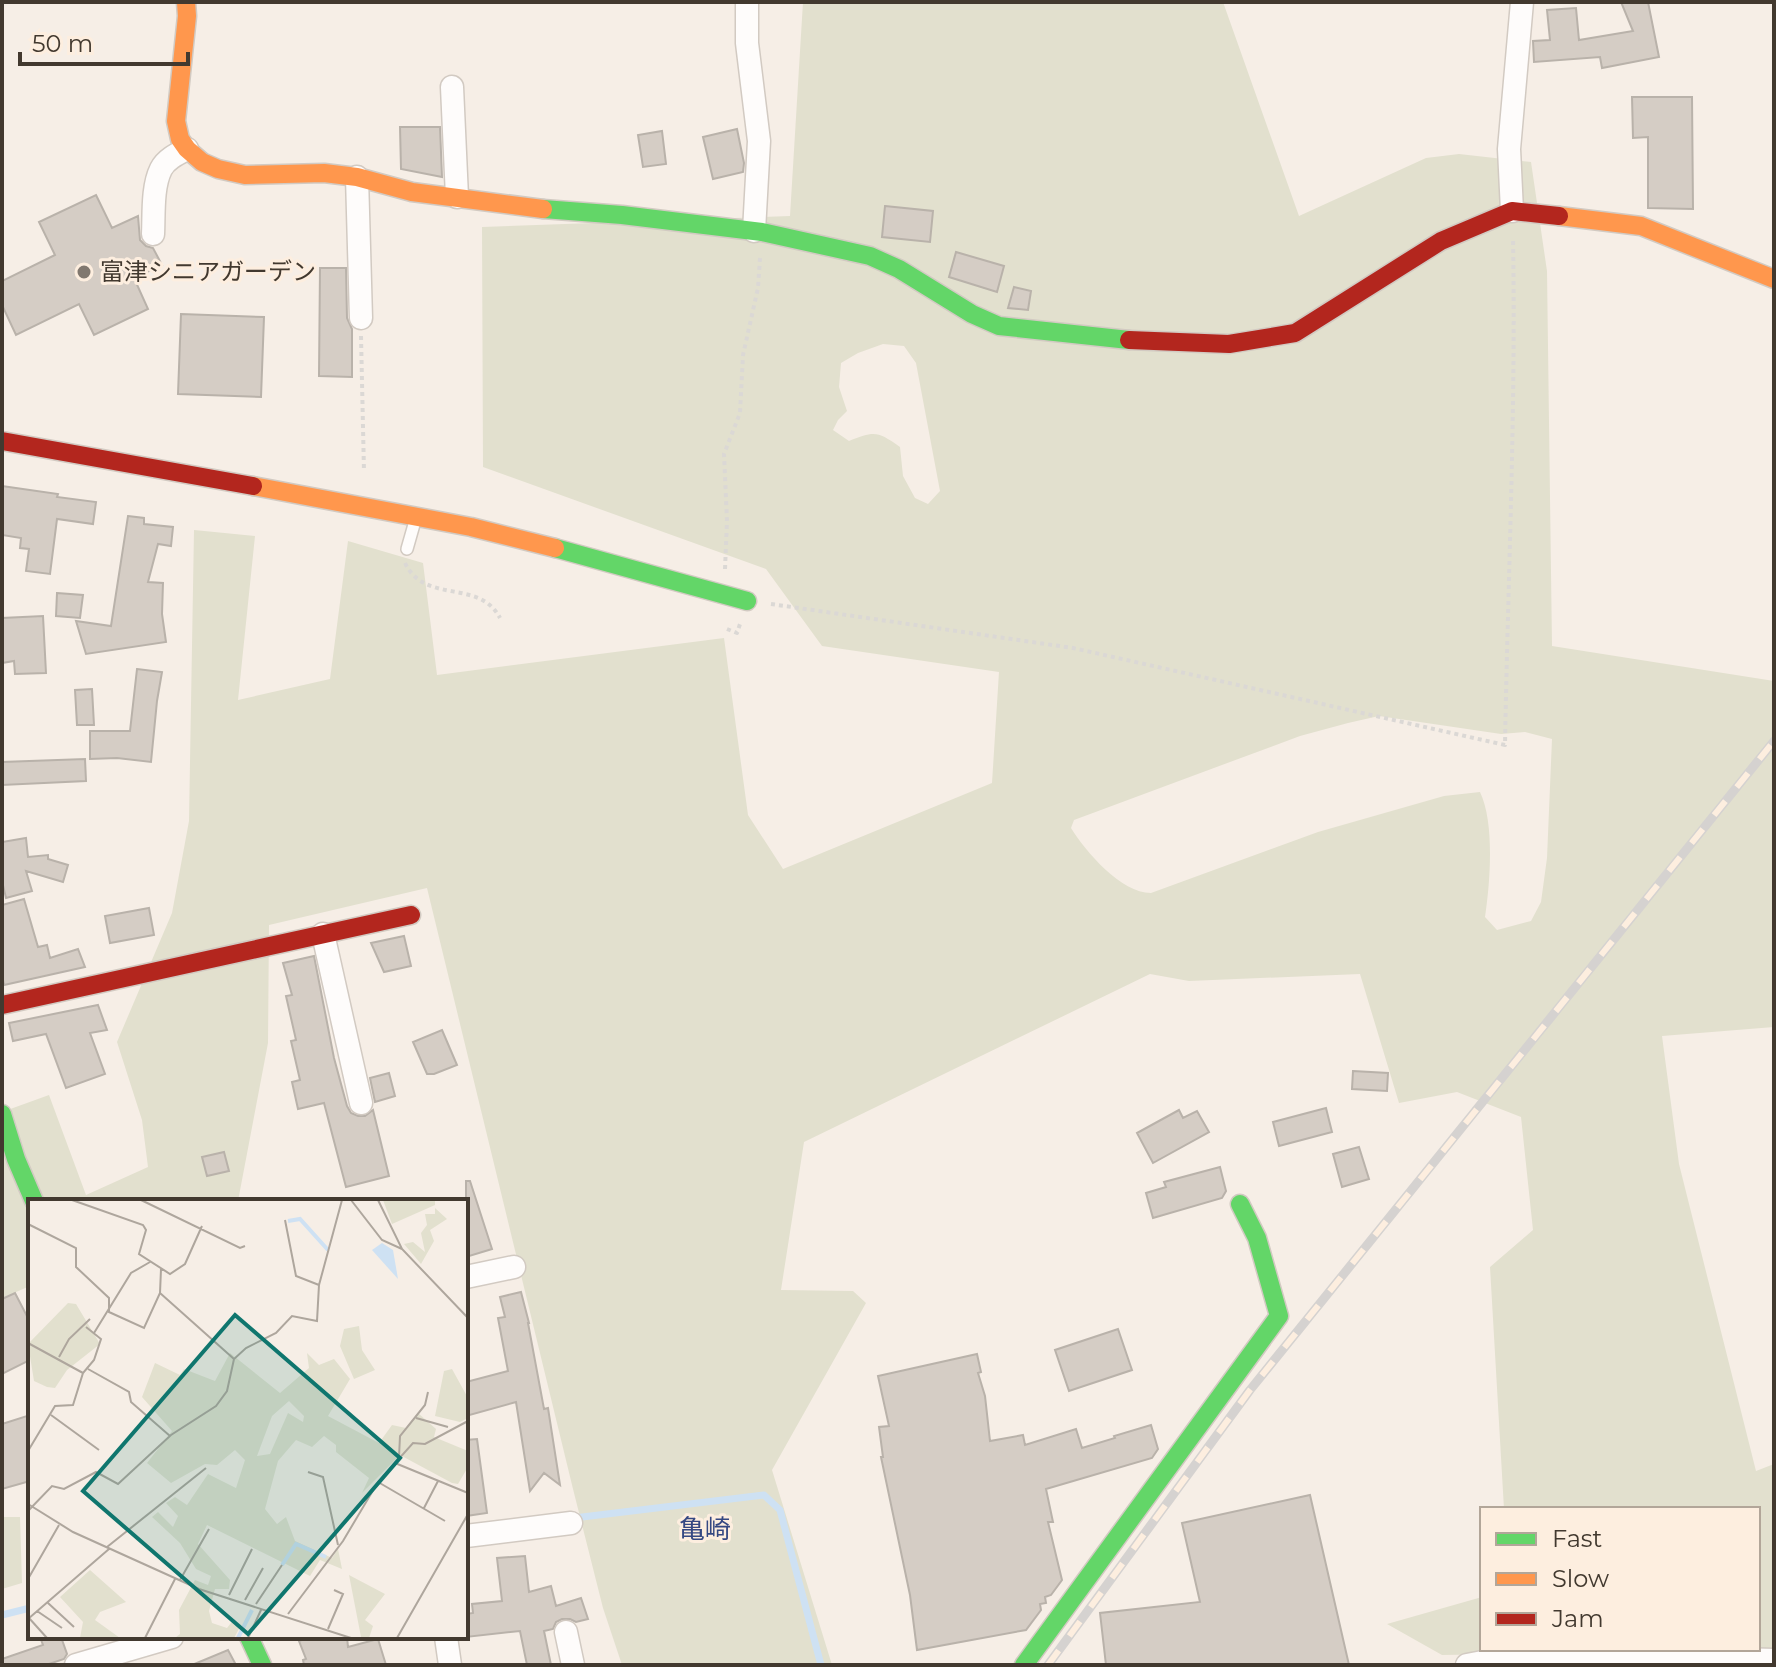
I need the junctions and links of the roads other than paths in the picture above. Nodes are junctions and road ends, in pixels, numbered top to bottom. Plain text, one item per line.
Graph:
1 (186, 2) edge
2 (747, 2) edge
3 (1522, 2) edge
4 (452, 87) dead end
5 (187, 149) junction
6 (357, 177) junction
7 (457, 197) junction
8 (1512, 211) junction
9 (758, 232) junction
10 (153, 234) dead end
11 (1774, 279) edge
12 (361, 318) road end
13 (2, 441) edge
14 (416, 516) junction
15 (407, 549) road end
16 (747, 601) dead end
17 (411, 915) dead end
18 (323, 934) junction
19 (2, 1005) edge
20 (361, 1103) dead end
21 (2, 1114) edge
22 (33, 1199) edge
23 (1240, 1204) dead end
24 (514, 1267) dead end
25 (468, 1277) edge
26 (571, 1523) dead end
27 (468, 1536) edge
28 (566, 1632) dead end
29 (157, 1639) edge
30 (250, 1639) edge
31 (446, 1639) edge
32 (99, 1647) edge
33 (1531, 1659) edge
34 (1774, 1660) edge
35 (1722, 1662) edge
36 (76, 1665) edge
37 (262, 1665) edge
38 (450, 1665) edge
39 (573, 1665) edge
40 (1024, 1665) edge
41 (1467, 1665) edge

1 - 5 main road
2 - 9 street
3 - 8 street
4 - 7 street
5 - 6 main road
5 - 10 street
6 - 7 main road
6 - 12 street
7 - 9 main road
8 - 9 main road
8 - 11 main road
13 - 14 main road
14 - 15 lane
14 - 16 main road
17 - 18 main road
18 - 19 main road
18 - 20 street
21 - 22 main road
23 - 40 main road
24 - 25 street
26 - 27 street
28 - 39 street
29 - 32 street
30 - 37 main road
31 - 38 street
32 - 36 street
33 - 35 street
33 - 41 street
34 - 35 street

